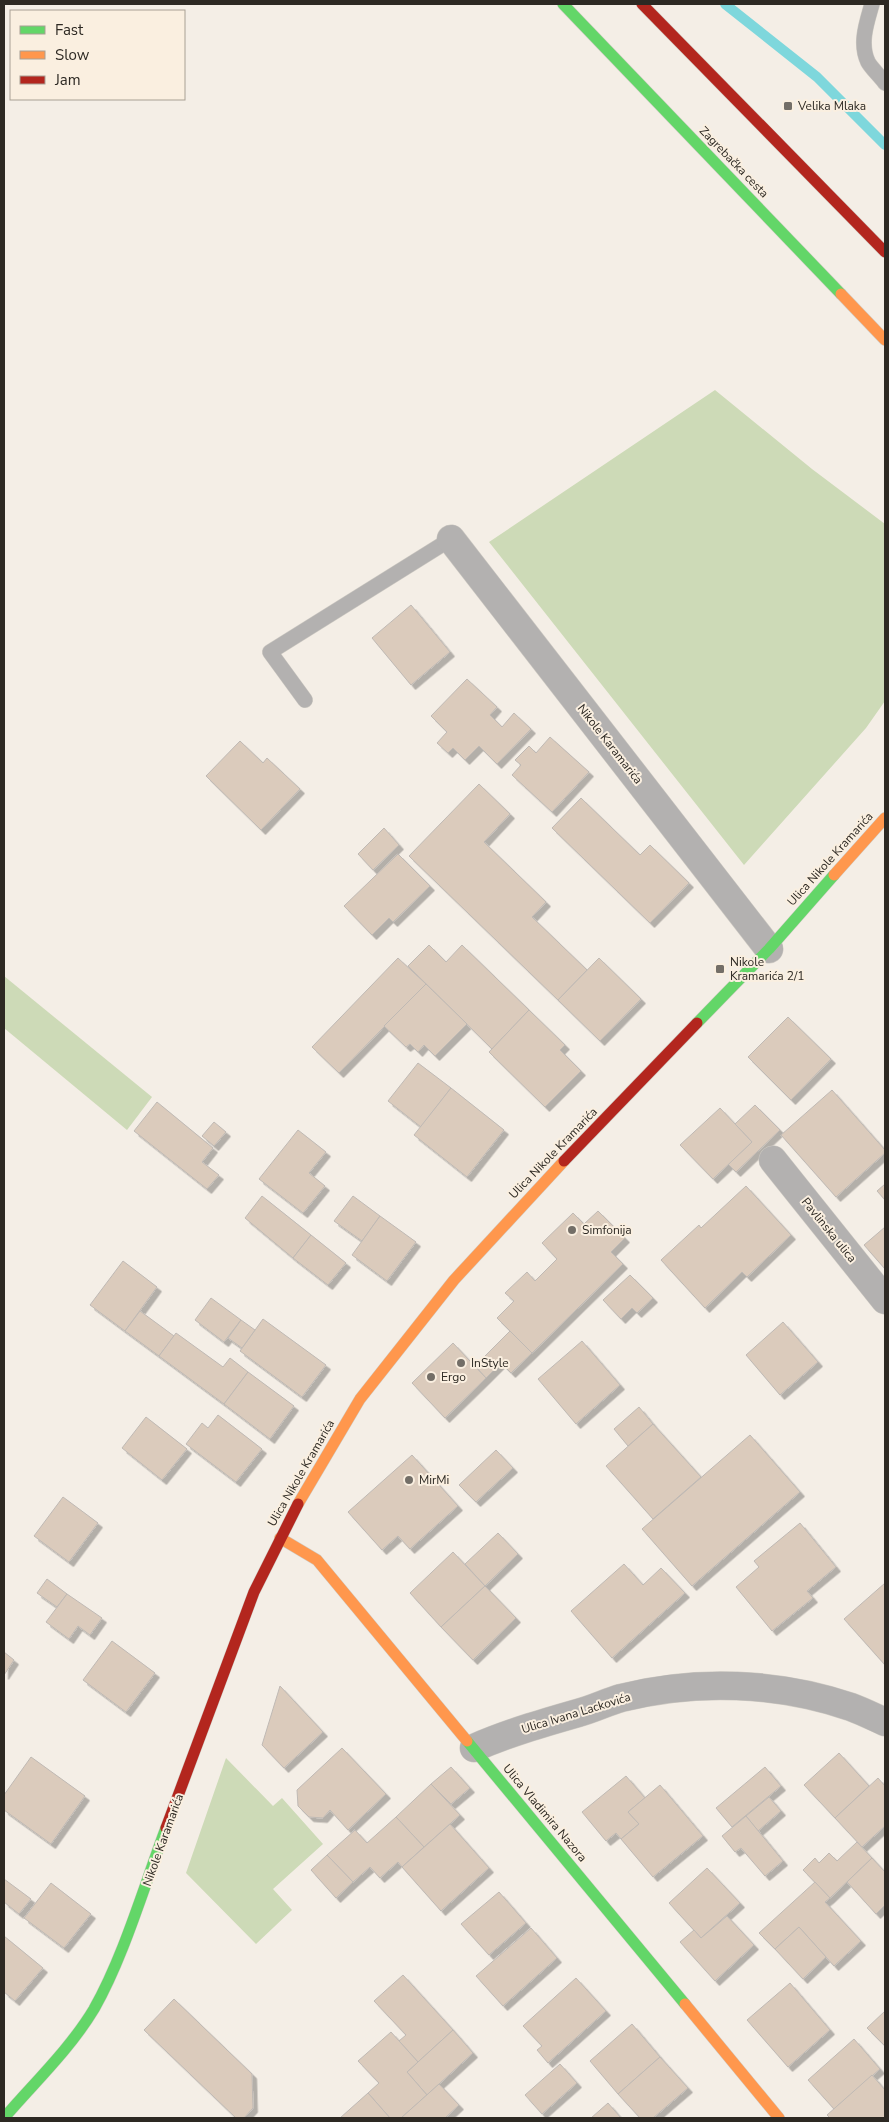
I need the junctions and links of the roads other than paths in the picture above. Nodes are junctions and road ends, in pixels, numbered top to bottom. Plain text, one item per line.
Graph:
1 (563, 4) edge
2 (642, 4) edge
3 (872, 4) edge
4 (885, 83) edge
5 (885, 252) edge
6 (885, 340) edge
7 (451, 539) joint
8 (305, 700) dead end
9 (885, 818) edge
10 (769, 949) junction
11 (773, 1160) dead end
12 (885, 1300) edge
13 (280, 1538) junction
14 (885, 1722) edge
15 (474, 1748) junction
16 (4, 2118) edge
17 (779, 2118) edge

1 - 6 main road, Zagrebačka cesta
2 - 5 main road
3 - 4 lane
7 - 8 lane
7 - 10 street, Nikole Karamarića
9 - 10 main road, Ulica Nikole Kramarića
10 - 13 main road, Ulica Nikole Kramarića
11 - 12 street, Pavlinska ulica
13 - 15 main road, Ulica Vladimira Nazora
13 - 16 main road, Nikole Karamarića
14 - 15 street, Ulica Ivana Lackovića
15 - 17 main road, Ulica Vladimira Nazora

